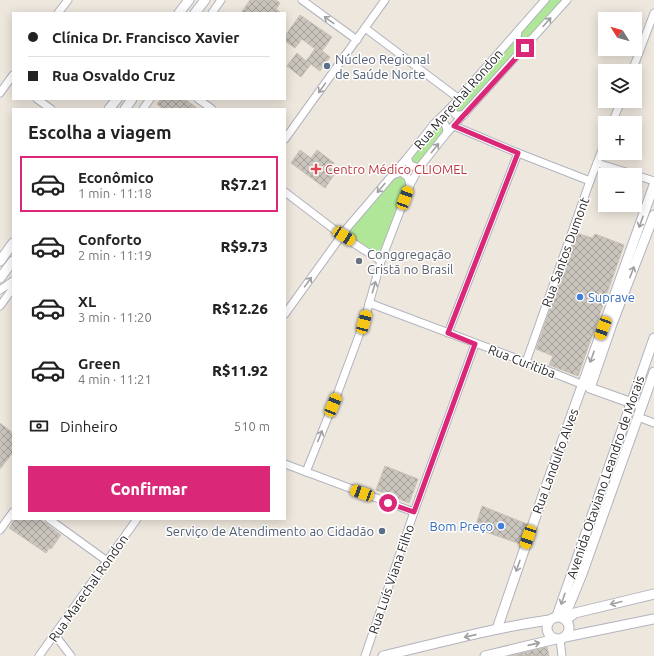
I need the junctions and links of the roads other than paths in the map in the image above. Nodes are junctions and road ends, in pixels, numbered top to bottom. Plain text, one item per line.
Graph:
1 (68, 0) edge
2 (189, 0) edge
3 (205, 0) edge
4 (221, 0) edge
5 (302, 0) edge
6 (385, 0) edge
7 (545, 0) edge
8 (567, 0) edge
9 (59, 12) edge
10 (180, 12) edge
11 (196, 12) edge
12 (213, 12) edge
13 (654, 13) edge
14 (365, 28) junction
15 (519, 29) junction
16 (532, 39) junction
17 (357, 40) junction
18 (504, 45) junction
19 (517, 56) junction
20 (635, 64) edge
21 (12, 79) edge
22 (0, 93) edge
23 (458, 98) junction
24 (38, 100) edge
25 (116, 100) edge
26 (199, 100) edge
27 (452, 106) junction
28 (50, 108) edge
29 (110, 108) edge
30 (211, 108) edge
31 (464, 115) junction
32 (434, 124) junction
33 (454, 126) junction
34 (446, 134) junction
35 (286, 138) edge
36 (518, 153) junction
37 (407, 158) junction
38 (598, 160) edge
39 (597, 163) junction
40 (419, 168) junction
41 (392, 175) junction
42 (590, 181) junction
43 (654, 181) edge
44 (410, 185) junction
45 (654, 185) edge
46 (286, 193) edge
47 (654, 216) edge
48 (342, 235) junction
49 (12, 244) edge
50 (0, 261) edge
51 (381, 261) junction
52 (12, 262) edge
53 (0, 278) edge
54 (12, 282) edge
55 (12, 289) edge
56 (0, 290) edge
57 (369, 303) junction
58 (0, 306) edge
59 (286, 313) edge
60 (448, 333) junction
61 (654, 338) edge
62 (475, 344) junction
63 (526, 362) junction
64 (654, 372) edge
65 (586, 386) junction
66 (631, 402) junction
67 (642, 406) junction
68 (638, 417) junction
69 (654, 422) edge
70 (286, 464) edge
71 (306, 472) junction
72 (597, 501) junction
73 (607, 505) junction
74 (414, 512) junction
75 (12, 513) edge
76 (50, 520) edge
77 (136, 520) edge
78 (0, 530) edge
79 (107, 561) junction
80 (654, 594) edge
81 (559, 619) junction
82 (654, 619) edge
83 (496, 629) junction
84 (55, 635) junction
85 (560, 638) junction
86 (39, 656) edge
87 (71, 656) edge
88 (365, 656) edge
89 (383, 656) edge
90 (485, 656) edge
91 (562, 656) edge

1 - 9 street
2 - 10 street
3 - 11 street
4 - 12 street
17 -> 5 street
6 - 14 street
7 - 15 street, Rua Marechal Rondon
16 -> 8 street
13 - 20 street
14 - 17 street
14 - 23 street
15 - 16 street
15 - 18 street, Rua Marechal Rondon
16 - 19 street
17 -> 35 street
18 - 19 street
18 - 23 street, Rua Marechal Rondon
19 - 31 street
21 - 22 street
23 - 27 street, Rua Marechal Rondon
24 - 28 street
25 - 29 street
26 - 30 street
27 - 31 street
27 - 32 street, Rua Marechal Rondon
31 - 33 street
32 - 34 street
32 - 37 street, Rua Marechal Rondon
33 - 34 street
33 - 36 street
40 -> 34 street
36 - 42 street
36 - 60 street
37 - 40 street
37 - 41 street, Rua Marechal Rondon
38 - 39 street, Rua Santos Dumont
39 - 42 street, Rua Santos Dumont
39 - 43 street
40 - 44 street
41 - 44 street
41 -> 48 street, Rua Marechal Rondon
42 - 63 street, Rua Santos Dumont
44 - 51 street
45 -> 65 street
46 - 48 street
65 -> 47 street
48 - 51 street
59 -> 48 street, Rua Marechal Rondon
49 - 50 street
57 -> 51 street
52 - 53 street
54 - 56 street
55 - 58 street
57 - 60 street, Rua Curitiba
71 -> 57 street
60 - 62 street, Rua Curitiba
61 - 66 street, Avenida Otaviano Leandro de Morais
62 - 63 street, Rua Curitiba
62 - 74 street, Rua Luís Viana Filho
63 - 65 street, Rua Curitiba
64 - 67 street, Avenida Otaviano Leandro de Morais
65 - 66 street, Rua Curitiba
65 -> 83 street, Rua Landulfo Alves
66 - 67 street, Rua Curitiba
66 - 72 street, Avenida Otaviano Leandro de Morais
67 - 68 street, Avenida Otaviano Leandro de Morais
68 - 69 street
68 - 73 street, Avenida Otaviano Leandro de Morais
70 - 71 street
71 - 74 street
72 - 73 street
72 -> 81 street, Avenida Otaviano Leandro de Morais
73 - 81 street, Avenida Otaviano Leandro de Morais
74 - 88 street, Rua Luís Viana Filho
75 - 78 street
76 - 79 street
77 - 79 street, Rua Marechal Rondon
79 - 84 street, Rua Marechal Rondon
80 -> 81 street
81 - 83 street
81 - 85 street
81 - 85 street
82 - 85 street
83 -> 89 street
84 - 86 street, Rua Marechal Rondon
84 - 87 street
90 -> 85 street
85 - 91 street

